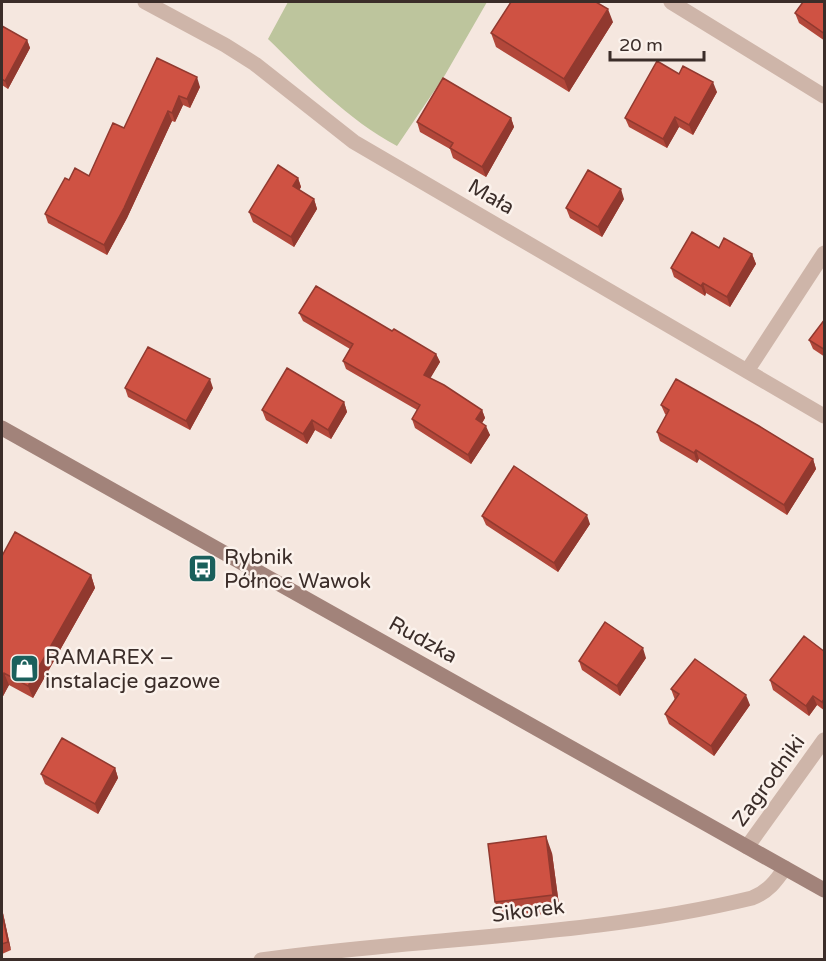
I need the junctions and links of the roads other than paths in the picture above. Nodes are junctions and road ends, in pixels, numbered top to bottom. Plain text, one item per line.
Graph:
1 (145, 2) edge
2 (671, 2) edge
3 (825, 96) edge
4 (825, 253) edge
5 (747, 371) junction
6 (825, 416) edge
7 (2, 428) edge
8 (825, 740) edge
9 (747, 847) junction
10 (785, 868) junction
11 (825, 890) edge
12 (261, 960) edge

1 - 5 street, Mała
2 - 3 street
4 - 5 street
5 - 6 street, Mała
7 - 9 main road, Rudzka
8 - 9 street, Zagrodniki
9 - 10 main road, Rudzka
10 - 11 main road, Rudzka
10 - 12 street, Sikorek

